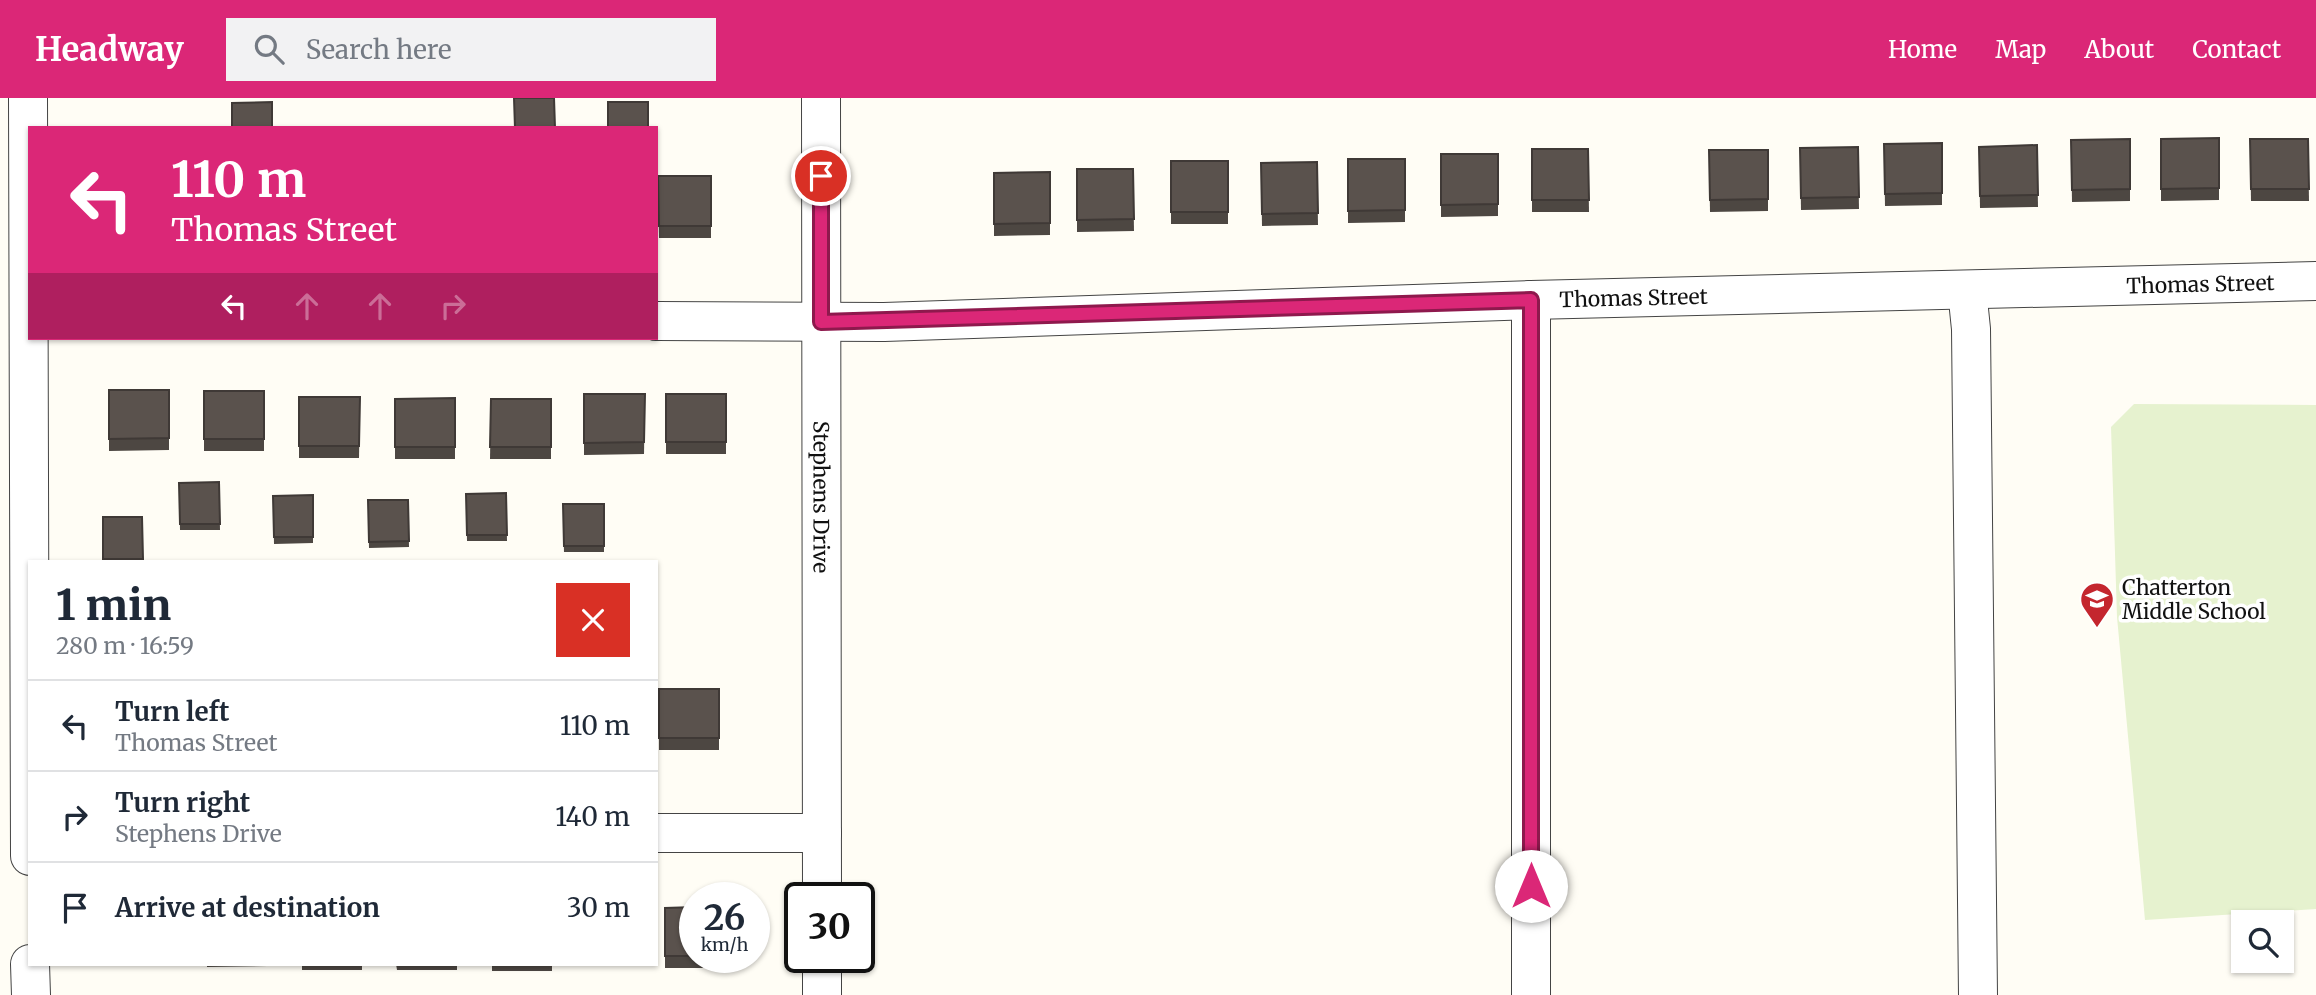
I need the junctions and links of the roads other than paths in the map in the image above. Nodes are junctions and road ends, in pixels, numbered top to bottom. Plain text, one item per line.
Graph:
1 (28, 98) edge
2 (821, 98) edge
3 (28, 126) edge
4 (2316, 281) edge
5 (1967, 290) junction
6 (1531, 300) junction
7 (658, 321) edge
8 (821, 322) junction
9 (29, 340) edge
10 (29, 560) edge
11 (822, 832) junction
12 (658, 833) edge
13 (822, 882) edge
14 (30, 966) edge
15 (822, 973) edge
16 (31, 995) edge
17 (822, 995) edge
18 (1531, 995) edge
19 (1978, 995) edge

1 - 3 street
2 - 8 street, Stephens Drive
4 - 5 street, Thomas Street
5 - 6 street, Thomas Street
5 - 19 street
6 - 8 street, Thomas Street
6 - 18 street
7 - 8 street, Thomas Street
8 - 11 street, Stephens Drive
9 - 10 street
11 - 12 street
11 - 13 street, Stephens Drive
14 - 16 street
15 - 17 street

